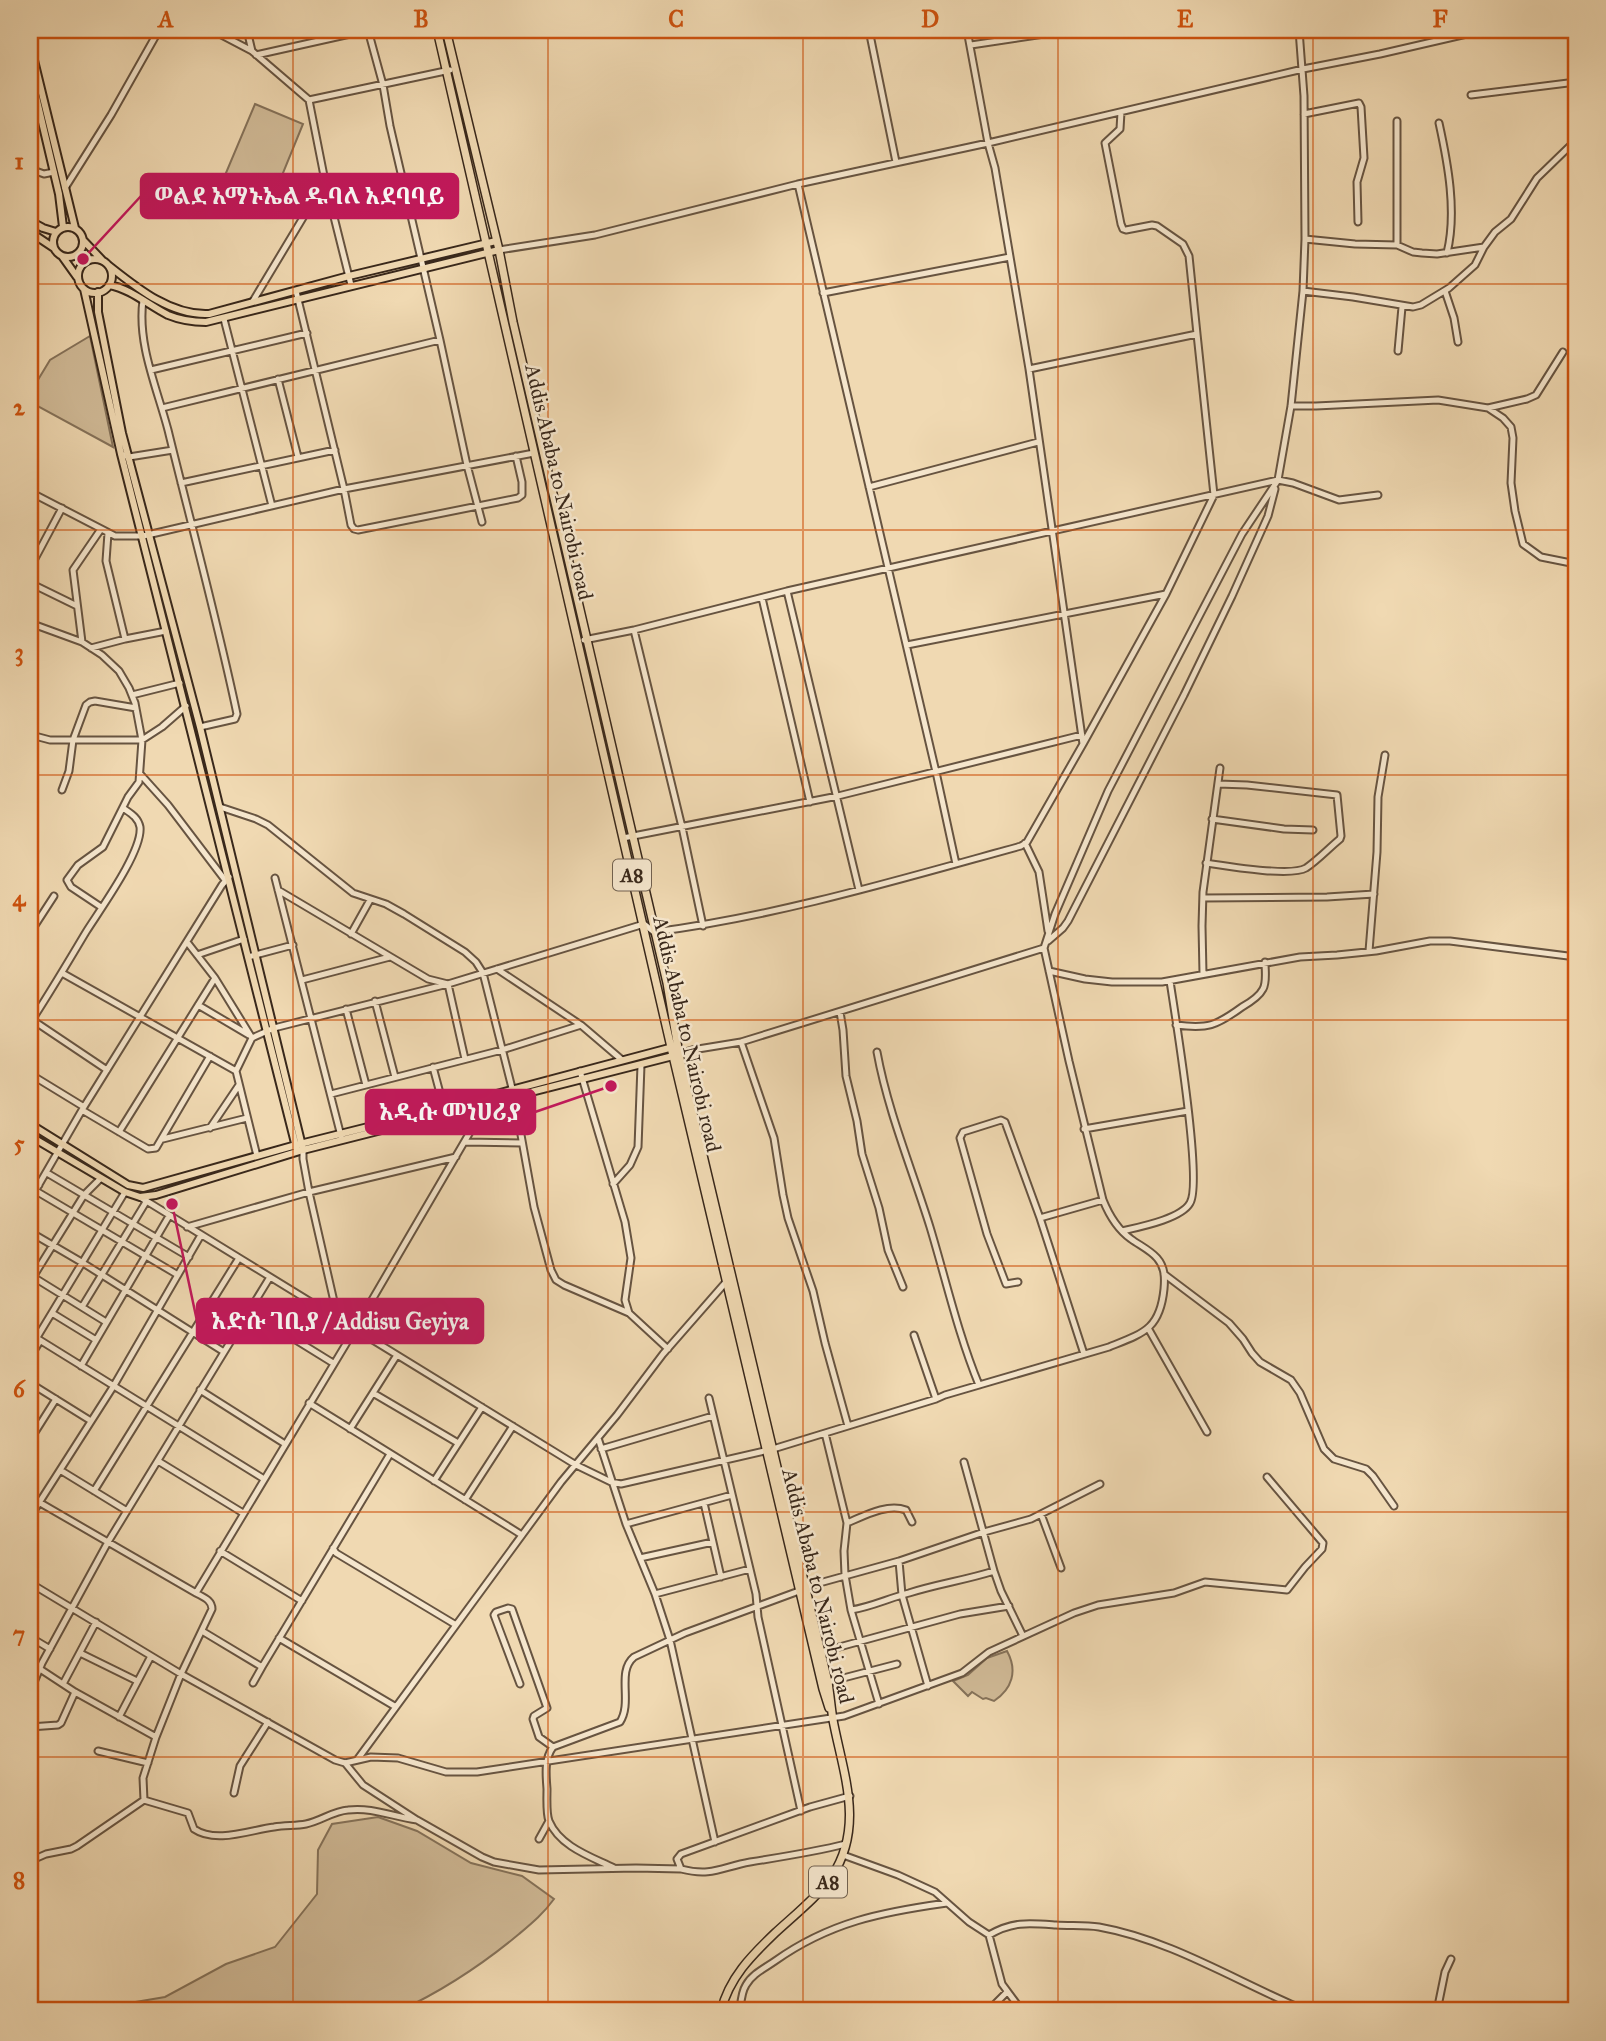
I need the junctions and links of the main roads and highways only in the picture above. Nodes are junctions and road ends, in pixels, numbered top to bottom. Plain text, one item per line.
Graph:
1 (437, 30) edge
2 (446, 30) edge
3 (30, 44) edge
4 (451, 70) junction
5 (30, 71) edge
6 (32, 222) edge
7 (63, 227) junction
8 (75, 228) junction
9 (30, 231) edge
10 (55, 232) junction
11 (83, 240) junction
12 (496, 241) junction
13 (486, 243) junction
14 (54, 249) junction
15 (499, 250) junction
16 (489, 252) junction
17 (62, 256) junction
18 (106, 263) junction
19 (78, 278) junction
20 (109, 285) junction
21 (84, 289) junction
22 (99, 292) junction
23 (297, 295) junction
24 (215, 313) junction
25 (221, 320) junction
26 (125, 455) junction
27 (147, 536) junction
28 (675, 1051) junction
29 (514, 1093) junction
30 (445, 1111) junction
31 (30, 1124) edge
32 (30, 1136) edge
33 (300, 1147) junction
34 (770, 1450) junction
35 (802, 1589) junction
36 (833, 1718) junction
37 (721, 2011) edge

1 - 4 highway, Addis Ababa to Nairobi road / A8
2 - 4 highway, Addis Ababa to Nairobi road / A8
3 - 8 main road
4 - 12 highway, Addis Ababa to Nairobi road / A8
4 - 13 highway, Addis Ababa to Nairobi road / A8
5 - 7 main road
6 - 10 main road
7 - 8 main road
7 - 10 main road
8 - 11 main road
9 - 14 main road
10 - 14 main road
11 - 17 main road
11 - 18 main road
12 - 13 main road
12 - 15 highway, Addis Ababa to Nairobi road / A8
13 - 16 highway, Addis Ababa to Nairobi road / A8
13 - 23 main road
14 - 17 main road
15 - 16 main road
15 - 28 highway, Addis Ababa to Nairobi road / A8
16 - 23 main road
16 - 28 highway, Addis Ababa to Nairobi road / A8
17 - 19 main road
18 - 19 main road
18 - 20 main road
18 - 24 main road
19 - 21 main road
20 - 22 main road
20 - 25 main road
21 - 22 main road
21 - 26 main road
22 - 26 main road
23 - 24 main road
23 - 25 main road
24 - 25 main road
26 - 27 main road
27 - 33 main road
27 - 33 main road
28 - 29 main road
28 - 29 main road
28 - 34 highway, Addis Ababa to Nairobi road / A8
28 - 34 highway, Addis Ababa to Nairobi road / A8
29 - 30 main road
29 - 30 main road
30 - 33 main road
31 - 33 main road
32 - 33 main road
34 - 35 highway, Addis Ababa to Nairobi road / A8
35 - 36 highway, Addis Ababa to Nairobi road / A8
35 - 36 highway, Addis Ababa to Nairobi road / A8
36 - 37 highway, Addis Ababa to Nairobi road / A8

